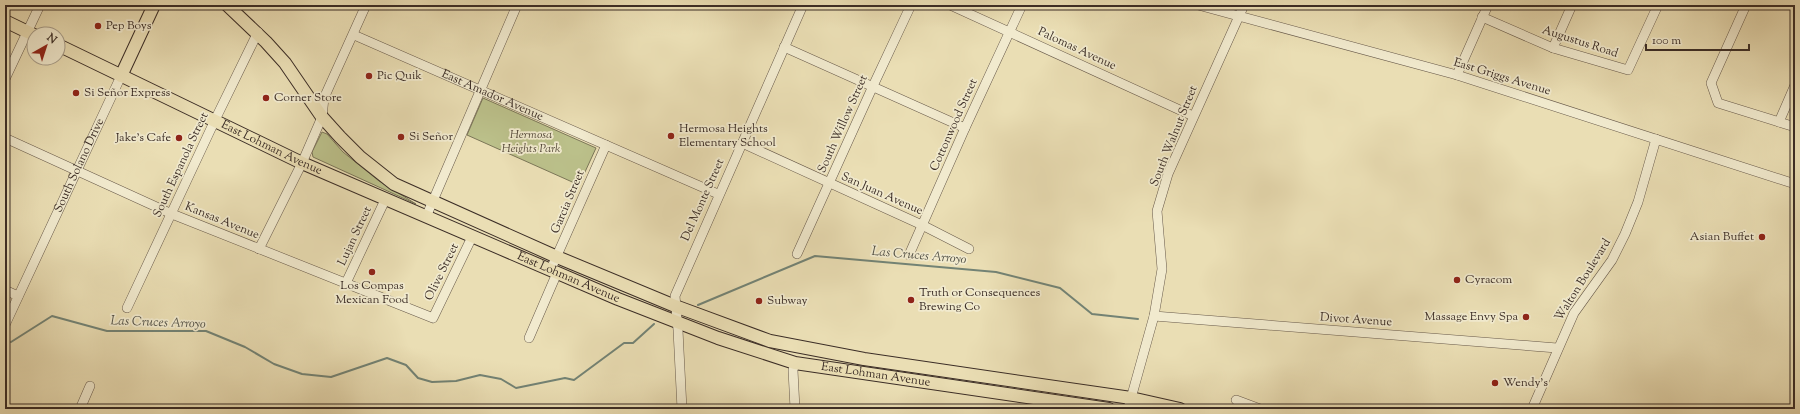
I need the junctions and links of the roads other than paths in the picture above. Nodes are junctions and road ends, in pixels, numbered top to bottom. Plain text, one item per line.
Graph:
1 (40, 5) edge
2 (154, 5) edge
3 (227, 5) edge
4 (366, 5) edge
5 (517, 5) edge
6 (802, 5) edge
7 (911, 5) edge
8 (950, 5) edge
9 (1022, 5) edge
10 (1198, 5) edge
11 (1244, 5) edge
12 (1488, 5) edge
13 (1572, 5) edge
14 (1658, 5) edge
15 (1746, 5) edge
16 (1238, 17) junction
17 (1482, 17) junction
18 (5, 21) edge
19 (32, 26) edge
20 (26, 31) edge
21 (258, 32) junction
22 (1010, 32) junction
23 (354, 35) junction
24 (26, 40) edge
25 (784, 47) junction
26 (1552, 48) junction
27 (66, 49) edge
28 (121, 76) junction
29 (1457, 76) junction
30 (5, 79) edge
31 (1795, 85) edge
32 (873, 86) junction
33 (481, 91) junction
34 (1193, 116) junction
35 (322, 117) junction
36 (215, 120) junction
37 (1779, 122) junction
38 (1795, 127) edge
39 (965, 128) junction
40 (5, 138) edge
41 (1656, 139) junction
42 (742, 143) junction
43 (606, 145) junction
44 (302, 163) junction
45 (77, 172) junction
46 (830, 184) junction
47 (1795, 184) edge
48 (718, 194) junction
49 (385, 200) junction
50 (432, 202) junction
51 (172, 214) junction
52 (426, 216) junction
53 (922, 225) junction
54 (472, 237) junction
55 (969, 249) dead end
56 (259, 250) junction
57 (797, 254) dead end
58 (909, 255) dead end
59 (558, 257) junction
60 (554, 271) junction
61 (346, 284) junction
62 (5, 290) edge
63 (18, 296) junction
64 (675, 301) junction
65 (127, 308) dead end
66 (1154, 316) junction
67 (433, 318) joint
68 (676, 321) junction
69 (5, 325) edge
70 (529, 338) dead end
71 (1558, 348) junction
72 (795, 363) junction
73 (90, 386) dead end
74 (1236, 400) dead end
75 (1129, 404) edge
76 (80, 409) edge
77 (682, 409) edge
78 (795, 409) edge
79 (1110, 409) edge
80 (1180, 409) edge
81 (1260, 409) edge
82 (1532, 409) edge

1 - 19 street
2 - 28 main road, South Solano Drive
3 - 21 main road
4 - 23 street
5 - 33 street
6 - 25 street, Del Monte Street
7 - 32 street, South Willow Street
8 - 22 street, Palomas Avenue
9 - 22 street, Cottonwood Street
10 - 16 street, East Griggs Avenue
11 - 16 street, South Walnut Street
12 - 17 street
13 - 26 street
14 - 26 street, Augustus Road
15 - 37 street
16 - 29 street, East Griggs Avenue
16 - 34 street, South Walnut Street
17 - 26 street, Augustus Road
17 - 29 street
18 - 20 main road
21 - 35 main road
21 - 36 street, South Espanola Street
22 - 34 street, Palomas Avenue
22 - 39 street, Cottonwood Street
23 - 33 street, East Amador Avenue
23 - 35 street
24 - 30 street
25 - 32 street
25 - 42 street, Del Monte Street
27 - 28 main road, East Lohman Avenue
28 - 36 main road, East Lohman Avenue
28 - 45 street, South Solano Drive
29 - 41 street, East Griggs Avenue
31 - 37 street
32 - 39 street
32 - 46 street, South Willow Street
33 - 43 street, East Amador Avenue
33 - 50 street
34 - 66 street, South Walnut Street
35 - 44 street
35 - 50 main road
36 - 44 main road, East Lohman Avenue
36 - 51 street, South Espanola Street
37 - 38 street
39 - 53 street, Cottonwood Street
40 - 45 street, Kansas Avenue
41 - 47 street, East Griggs Avenue
41 - 71 street, Walton Boulevard
42 - 46 street, San Juan Avenue
42 - 48 street, Del Monte Street
43 - 48 street, East Amador Avenue
43 - 59 street, Garcia Street
44 - 49 main road, East Lohman Avenue
44 - 56 street
45 - 51 street, Kansas Avenue
45 - 63 street, South Solano Drive
46 - 53 street, San Juan Avenue
46 - 57 street, South Willow Street
48 - 64 street, Del Monte Street
49 - 52 main road, East Lohman Avenue
49 - 61 street, Lujan Street
50 - 52 street
50 - 59 main road, East Lohman Avenue
51 - 56 street, Kansas Avenue
51 - 65 street, South Espanola Street
52 - 54 main road, East Lohman Avenue
53 - 55 street, San Juan Avenue
53 - 58 street, Cottonwood Street
54 - 60 main road, East Lohman Avenue
54 - 67 street, Olive Street
56 - 61 street, Kansas Avenue
59 - 60 street, Garcia Street
59 - 64 main road, East Lohman Avenue
60 - 68 main road, East Lohman Avenue
60 - 70 street, Garcia Street
61 - 67 street, Kansas Avenue
62 - 63 street
63 - 69 street, South Solano Drive
64 - 68 street
64 - 75 main road, East Lohman Avenue
66 - 71 street, Divot Avenue
66 - 75 street, South Walnut Street
68 - 72 main road, East Lohman Avenue
68 - 77 street
71 - 82 street, Walton Boulevard
72 - 78 street
72 - 79 main road, East Lohman Avenue
73 - 76 street
74 - 81 street
75 - 80 main road, East Lohman Avenue

